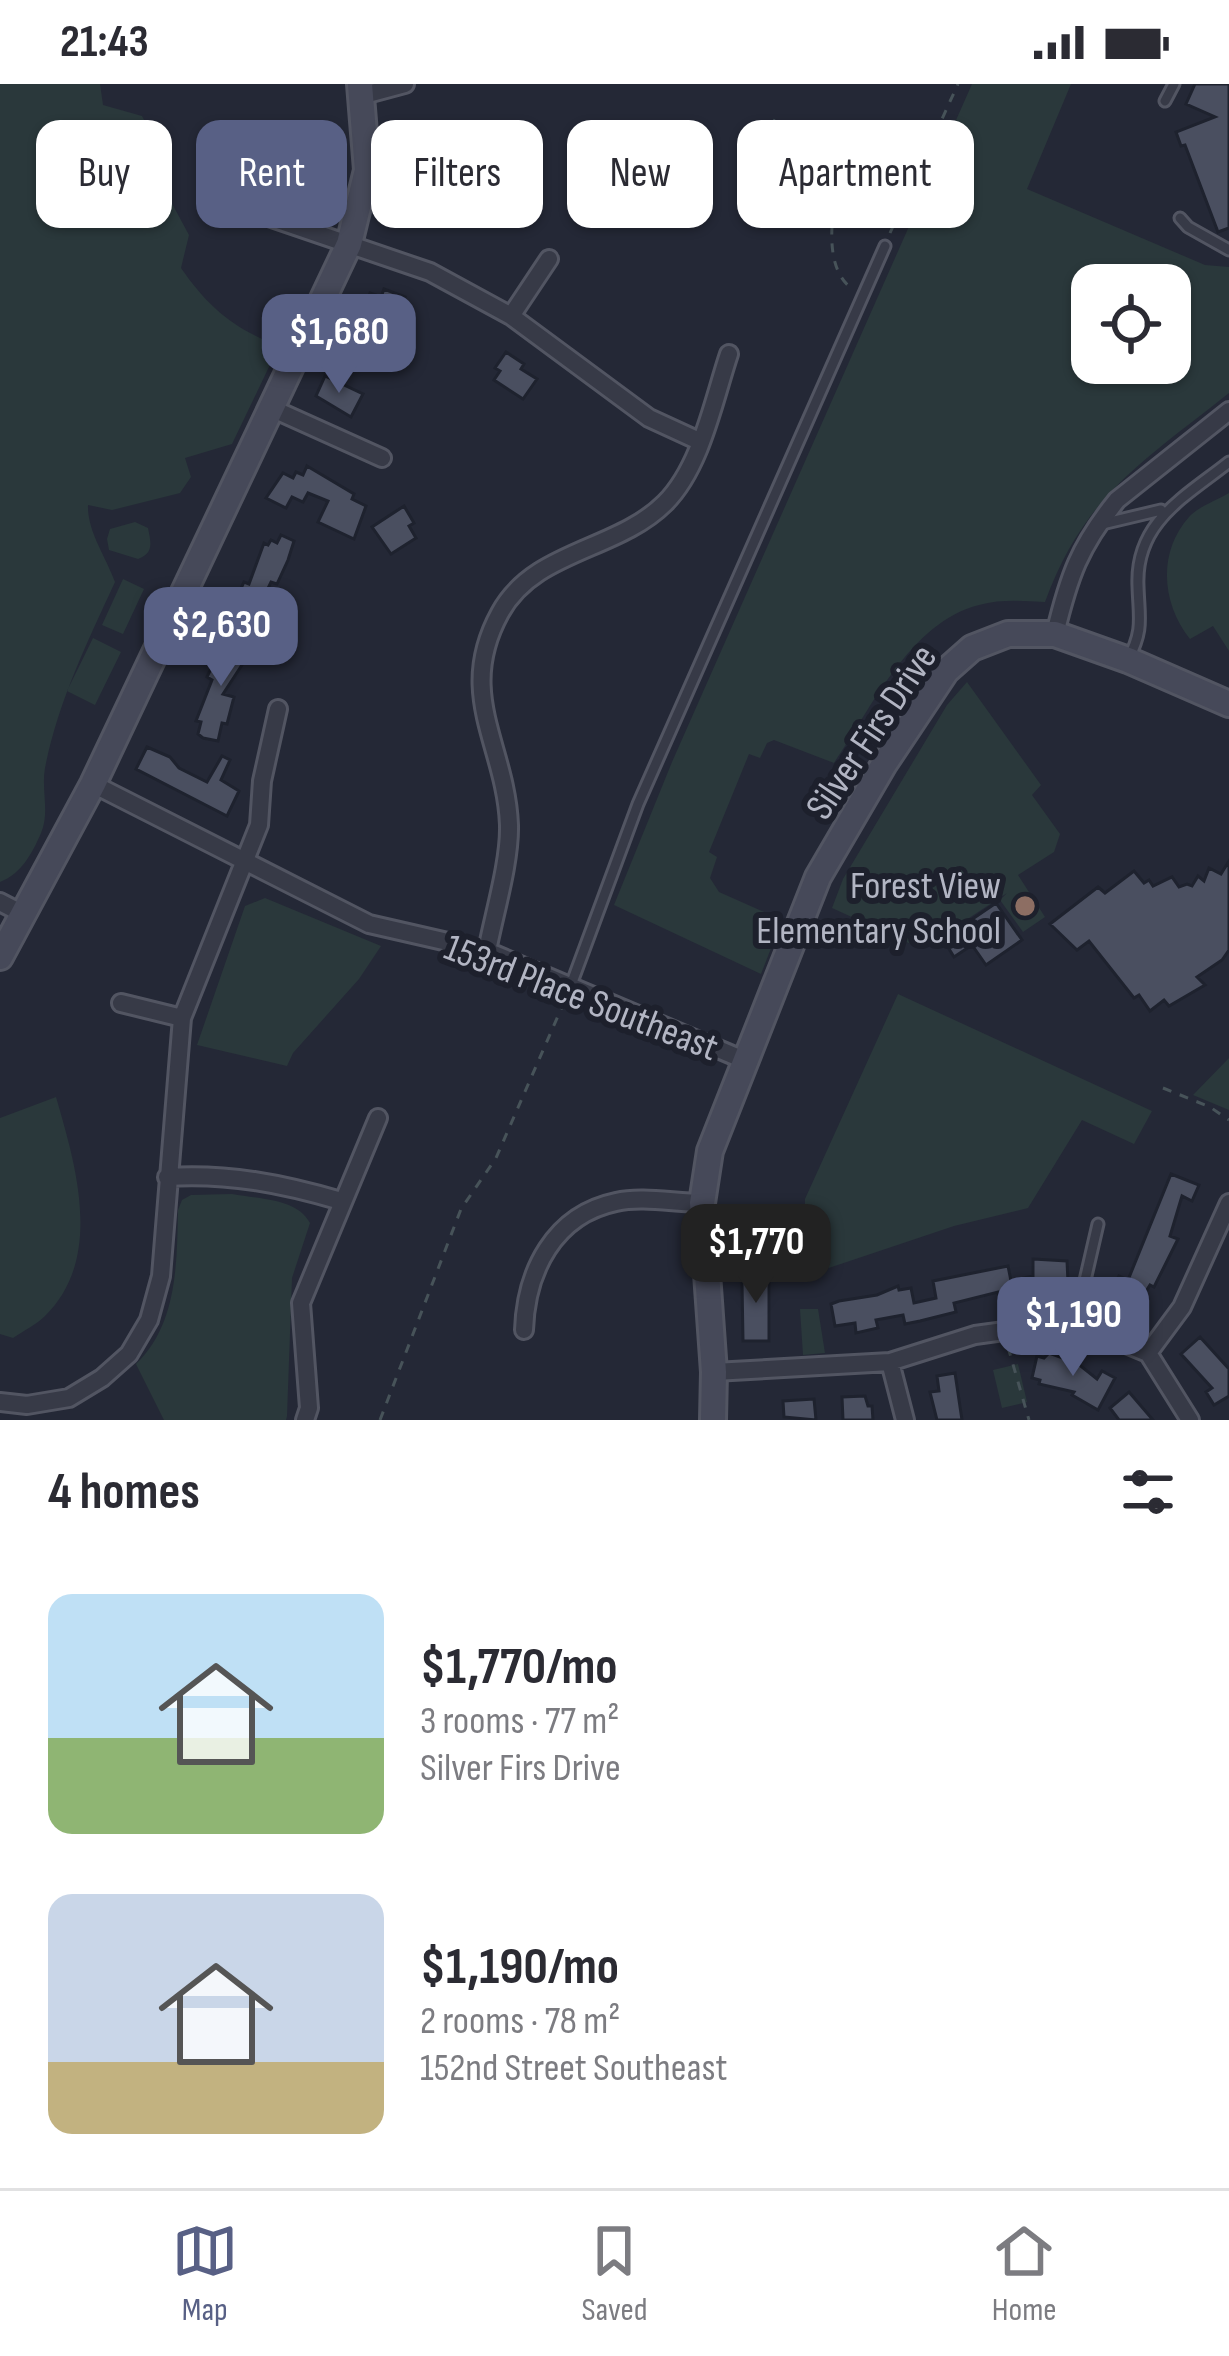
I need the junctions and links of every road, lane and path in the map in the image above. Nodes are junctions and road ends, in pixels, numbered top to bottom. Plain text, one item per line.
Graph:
1 (405, 84) edge
2 (958, 84) edge
3 (1174, 84) edge
4 (362, 90) edge
5 (1166, 101) dead end
6 (1180, 218) dead end
7 (302, 228) edge
8 (834, 228) edge
9 (349, 244) junction
10 (885, 246) joint
11 (1229, 250) edge
12 (549, 259) dead end
13 (862, 296) junction
14 (512, 316) junction
15 (730, 354) dead end
16 (271, 408) junction
17 (1229, 411) edge
18 (699, 441) junction
19 (382, 458) dead end
20 (1229, 462) edge
21 (1166, 509) junction
22 (1097, 525) junction
23 (1054, 634) junction
24 (1128, 660) junction
25 (1229, 704) edge
26 (278, 709) dead end
27 (93, 784) junction
28 (246, 864) junction
29 (0, 902) edge
30 (25, 915) junction
31 (488, 951) junction
32 (0, 957) edge
33 (571, 985) junction
34 (121, 1003) dead end
35 (182, 1018) junction
36 (744, 1060) junction
37 (1163, 1088) dead end
38 (378, 1118) dead end
39 (1229, 1120) edge
40 (167, 1178) junction
41 (341, 1201) junction
42 (702, 1203) junction
43 (1229, 1203) edge
44 (1098, 1224) dead end
45 (1074, 1328) junction
46 (524, 1330) dead end
47 (1005, 1331) junction
48 (1148, 1353) junction
49 (890, 1362) junction
50 (714, 1372) junction
51 (0, 1402) edge
52 (305, 1420) edge
53 (380, 1420) edge
54 (713, 1420) edge
55 (905, 1420) edge
56 (1029, 1420) edge
57 (1190, 1420) edge

1 - 4 street
2 - 10 path
3 - 5 lane
4 - 9 street
6 - 11 lane
7 - 9 street
8 - 13 path
9 - 14 street
9 - 16 street
10 - 13 lane
12 - 14 street
13 - 33 lane
14 - 18 street
15 - 18 street
16 - 19 street
16 - 27 street
17 - 22 street
18 - 31 street
20 - 21 lane
21 - 22 lane
21 - 24 lane
22 - 23 street
23 - 24 street
23 - 36 street, Silver Firs Drive
24 - 25 street
26 - 28 street
27 - 28 street, 153rd Place Southeast
27 - 30 street
28 - 31 street, 153rd Place Southeast
28 - 35 street
29 - 30 street
30 - 32 street
31 - 33 street, 153rd Place Southeast
33 - 36 street, 153rd Place Southeast
33 - 53 path
34 - 35 street
35 - 40 street
36 - 42 street, Silver Firs Drive
37 - 39 path
38 - 41 street
40 - 41 street
40 - 51 street
41 - 52 street
42 - 46 street
42 - 50 street, Silver Firs Drive
43 - 48 street
44 - 45 lane
45 - 47 street
45 - 48 street
47 - 49 street
47 - 56 path
48 - 57 street
49 - 50 street
49 - 55 street
50 - 54 street, Silver Firs Drive

